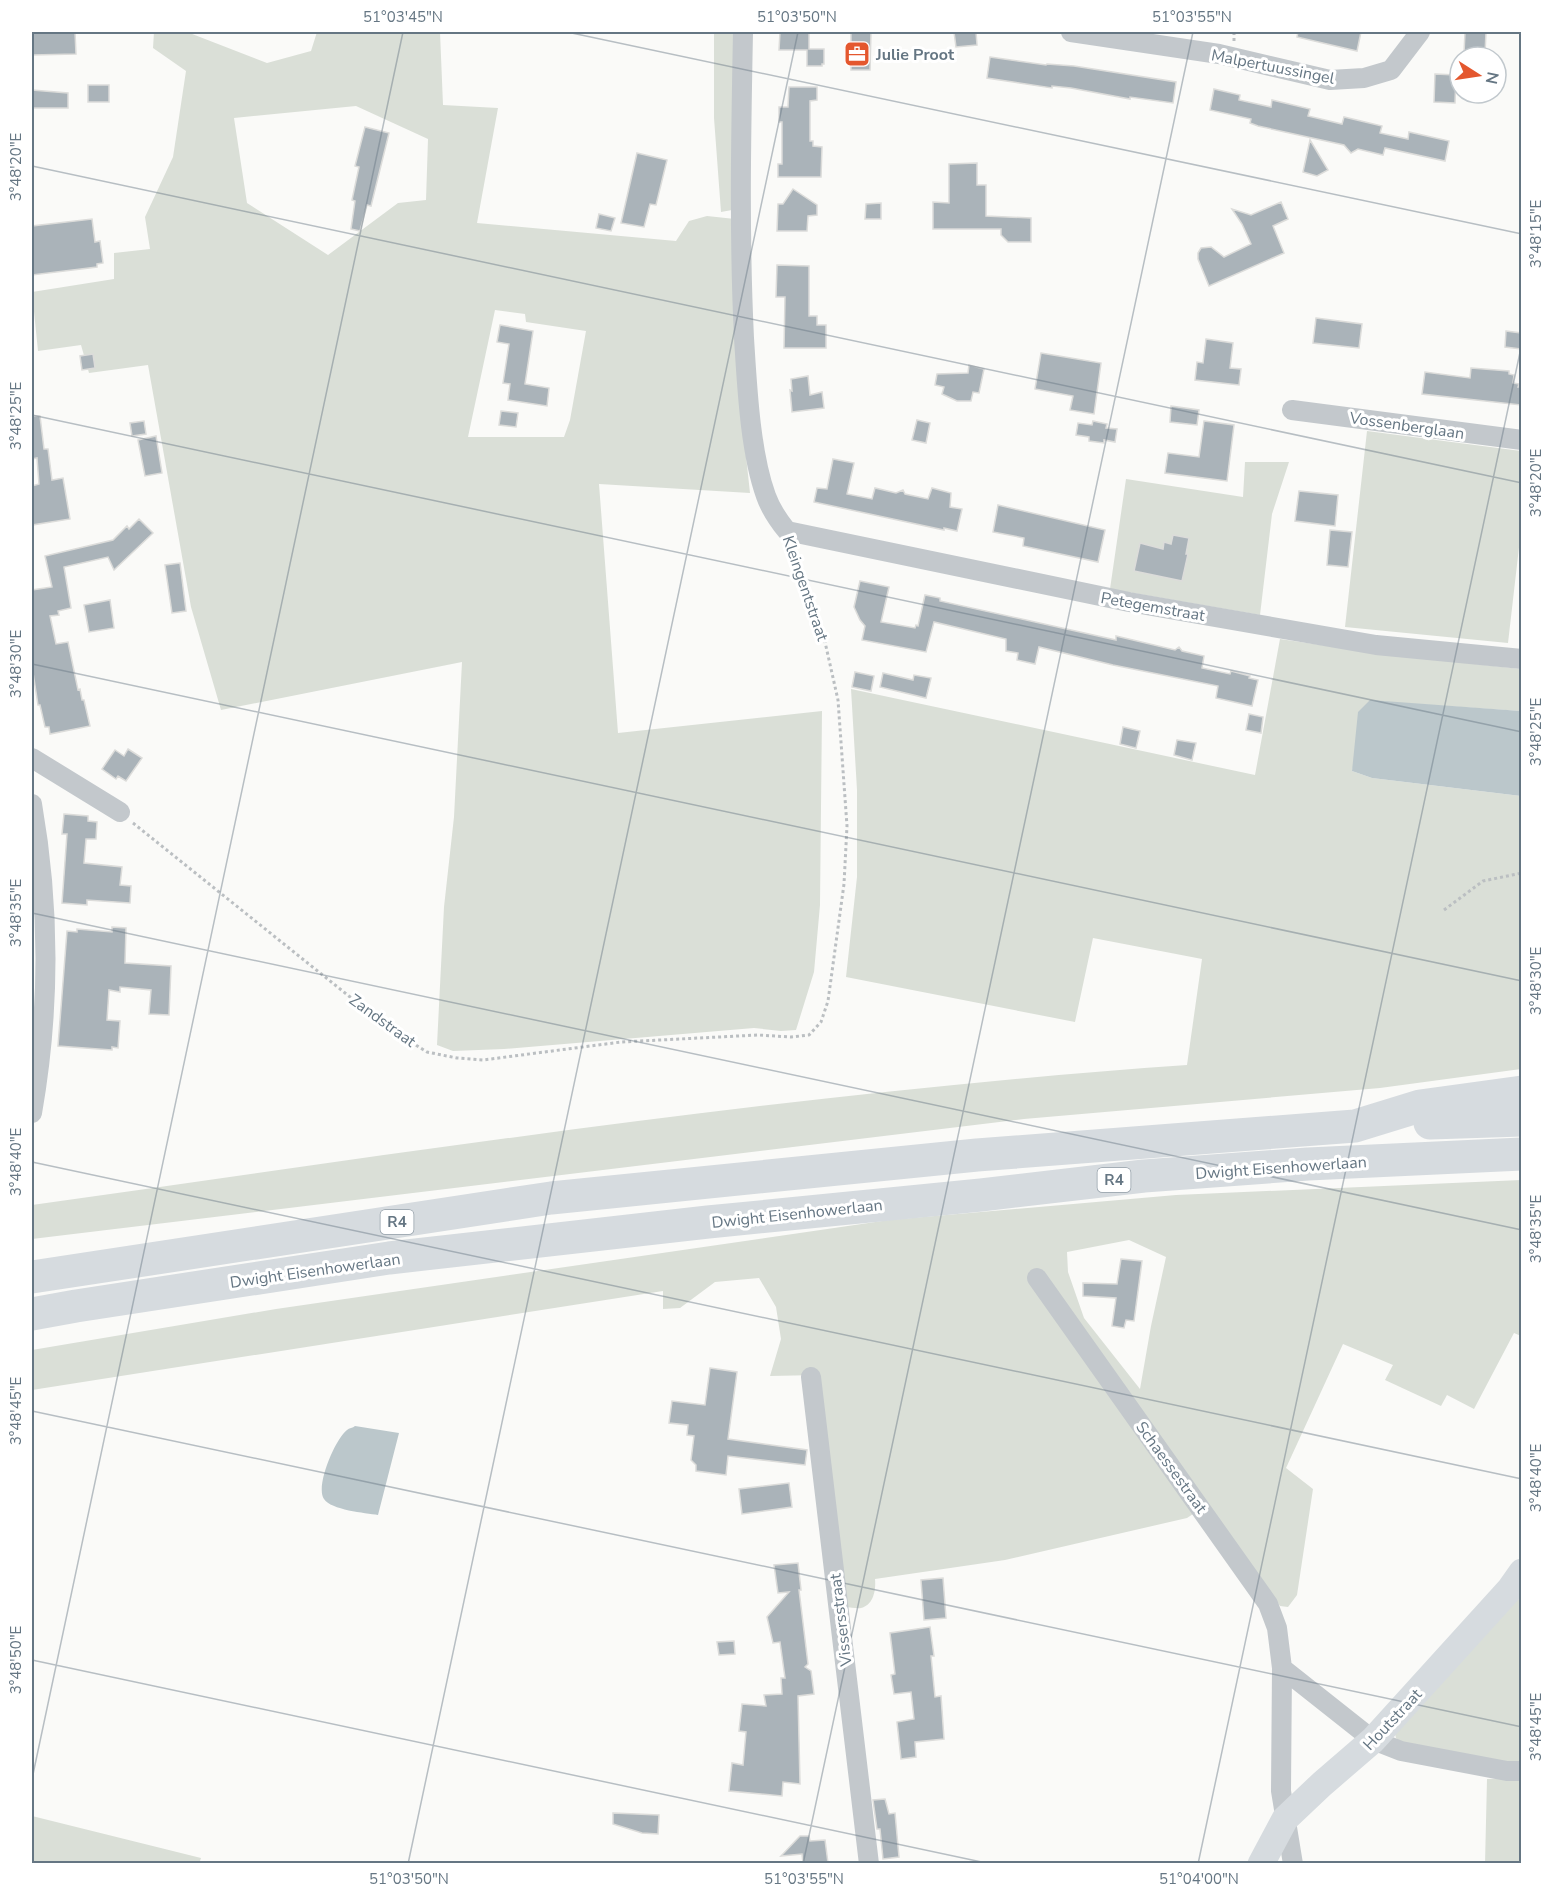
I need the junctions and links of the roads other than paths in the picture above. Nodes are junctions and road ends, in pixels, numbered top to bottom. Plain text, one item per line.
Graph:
1 (743, 32) edge
2 (1071, 32) edge
3 (1420, 32) edge
4 (1292, 410) dead end
5 (1521, 440) edge
6 (788, 531) joint
7 (1521, 659) edge
8 (32, 758) edge
9 (32, 804) edge
10 (120, 812) road end
11 (1521, 1092) edge
12 (32, 1113) edge
13 (1521, 1120) edge
14 (1355, 1126) junction
15 (1521, 1154) edge
16 (33, 1270) edge
17 (1037, 1278) dead end
18 (76, 1306) junction
19 (32, 1314) edge
20 (32, 1330) edge
21 (811, 1377) dead end
22 (1521, 1572) edge
23 (1282, 1668) junction
24 (1374, 1740) junction
25 (1521, 1771) edge
26 (1286, 1819) junction
27 (869, 1863) edge
28 (1262, 1863) edge
29 (1293, 1863) edge

1 - 6 street, Kleingentstraat
2 - 3 street, Malpertuussingel
4 - 5 street, Vossenberglaan
6 - 7 street, Petegemstraat
8 - 10 street
9 - 12 street
11 - 14 highway
13 - 14 highway, R4
14 - 16 highway, Dwight Eisenhowerlaan / R4
15 - 18 highway, Dwight Eisenhowerlaan / R4
17 - 23 street, Schaessestraat
18 - 19 highway, R4
18 - 20 highway
21 - 27 street, Vissersstraat
22 - 24 street, Houtstraat
23 - 24 street
23 - 26 street, Schaessestraat
24 - 25 street
24 - 26 street, Houtstraat
26 - 28 street, Houtstraat
26 - 29 street, Schaessestraat

